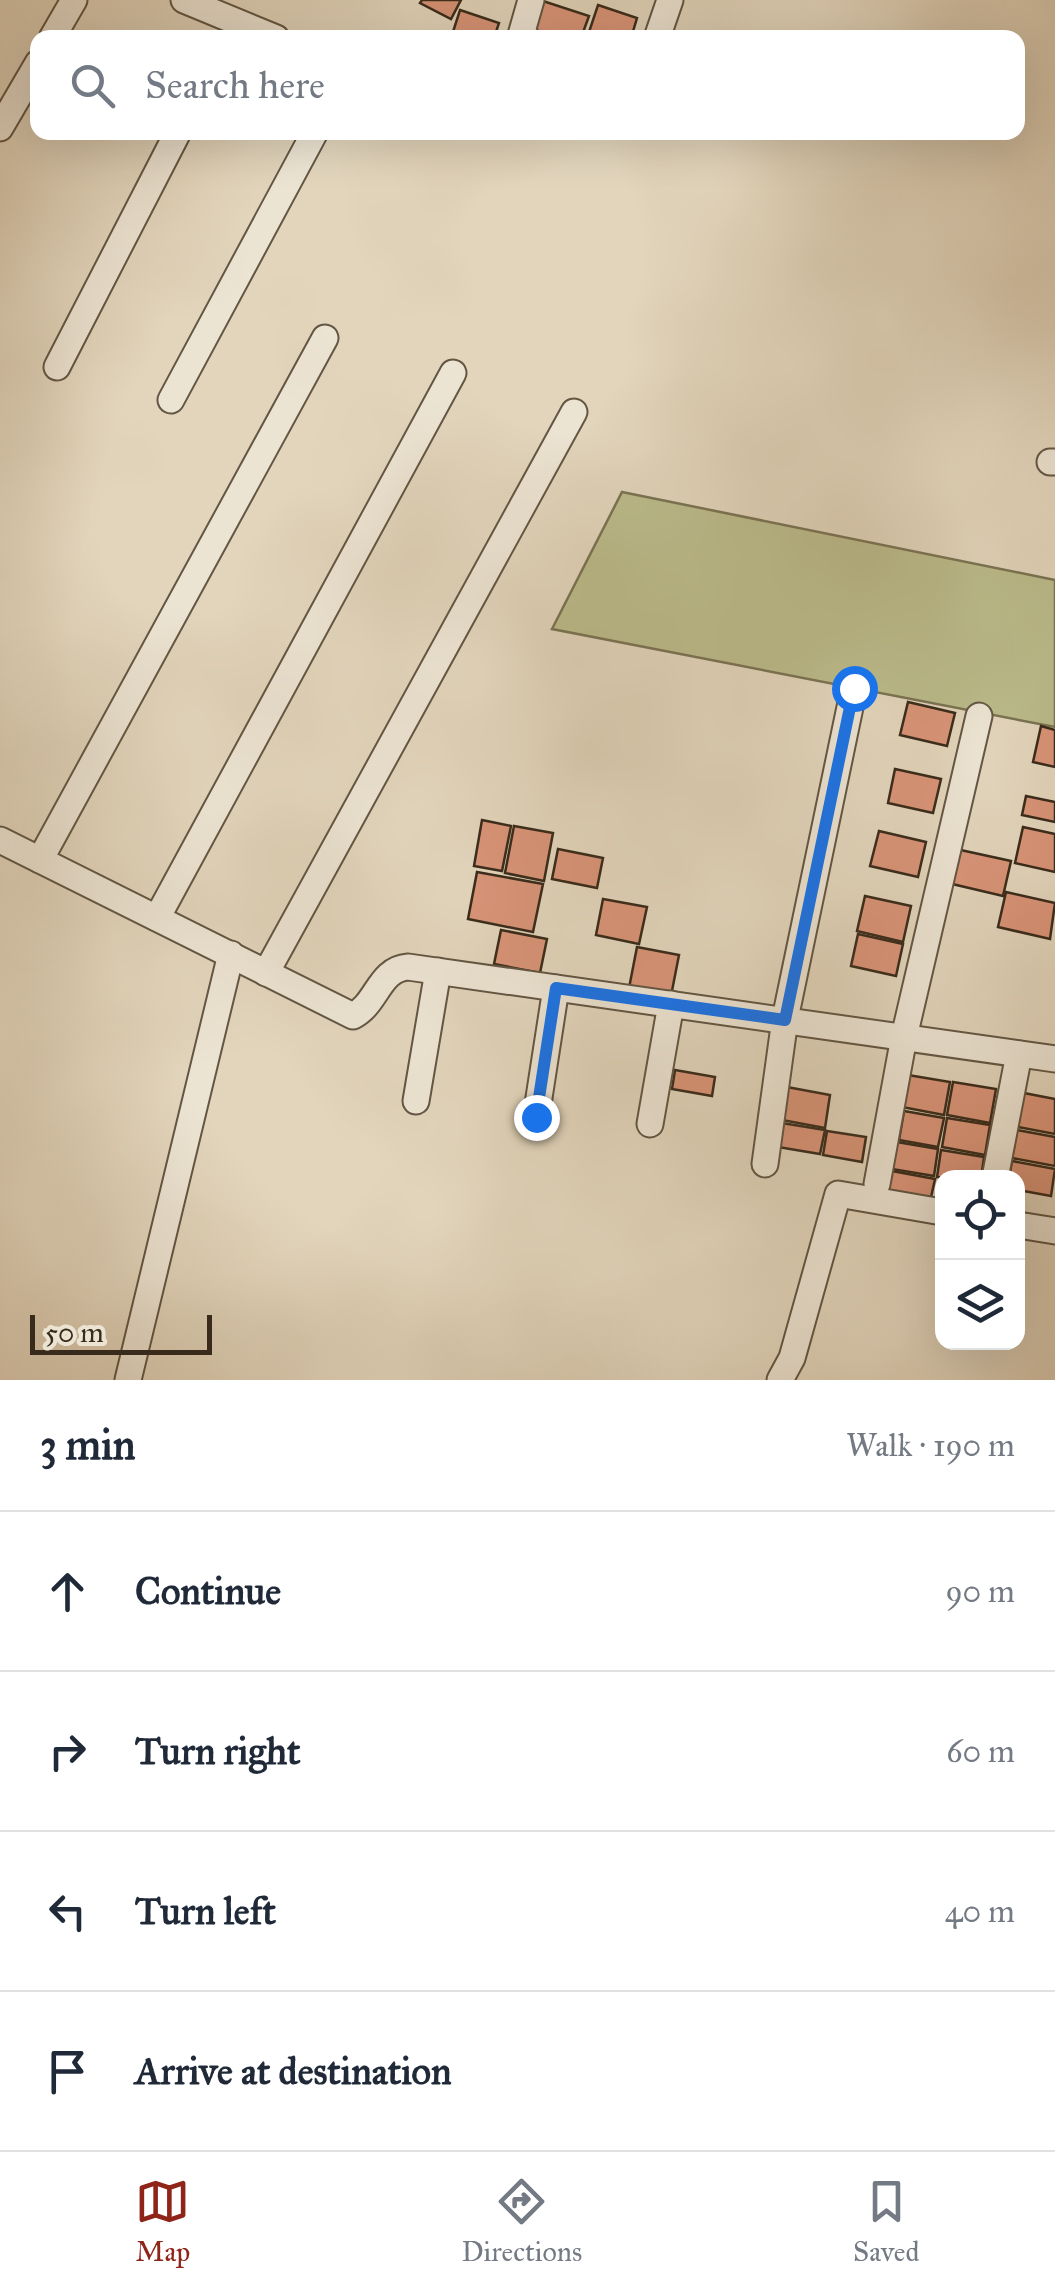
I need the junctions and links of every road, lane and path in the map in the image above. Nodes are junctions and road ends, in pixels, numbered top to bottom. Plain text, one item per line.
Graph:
1 (74, 0) edge
2 (184, 0) edge
3 (531, 0) edge
4 (670, 0) edge
5 (231, 29) edge
6 (57, 30) edge
7 (522, 30) edge
8 (661, 30) edge
9 (30, 77) edge
10 (0, 128) edge
11 (174, 140) edge
12 (311, 140) edge
13 (325, 338) dead end
14 (57, 367) dead end
15 (453, 373) dead end
16 (171, 400) dead end
17 (574, 412) dead end
18 (854, 688) dead end
19 (979, 716) dead end
20 (0, 840) edge
21 (40, 860) junction
22 (157, 918) junction
23 (232, 954) junction
24 (438, 971) junction
25 (266, 972) junction
26 (556, 988) junction
27 (671, 1004) junction
28 (785, 1020) junction
29 (904, 1037) junction
30 (1054, 1053) edge
31 (1020, 1054) junction
32 (416, 1101) dead end
33 (536, 1117) dead end
34 (650, 1124) dead end
35 (765, 1164) dead end
36 (997, 1170) edge
37 (877, 1184) dead end
38 (935, 1211) edge
39 (1025, 1226) edge
40 (1055, 1231) edge
41 (128, 1380) edge
42 (780, 1380) edge

1 - 6 street
2 - 5 street
3 - 7 street
4 - 8 street
9 - 10 street
11 - 14 street
12 - 16 street
13 - 21 street
15 - 22 street
17 - 25 street
18 - 28 street
19 - 29 street
20 - 21 street
21 - 22 street
22 - 23 street
23 - 25 street
23 - 41 street
24 - 25 street
24 - 26 street
24 - 32 street
26 - 27 street
26 - 33 street
27 - 28 street
27 - 34 street
28 - 29 street
28 - 35 street
29 - 31 street
29 - 37 street
30 - 31 street
31 - 36 street
38 - 42 street
39 - 40 street

